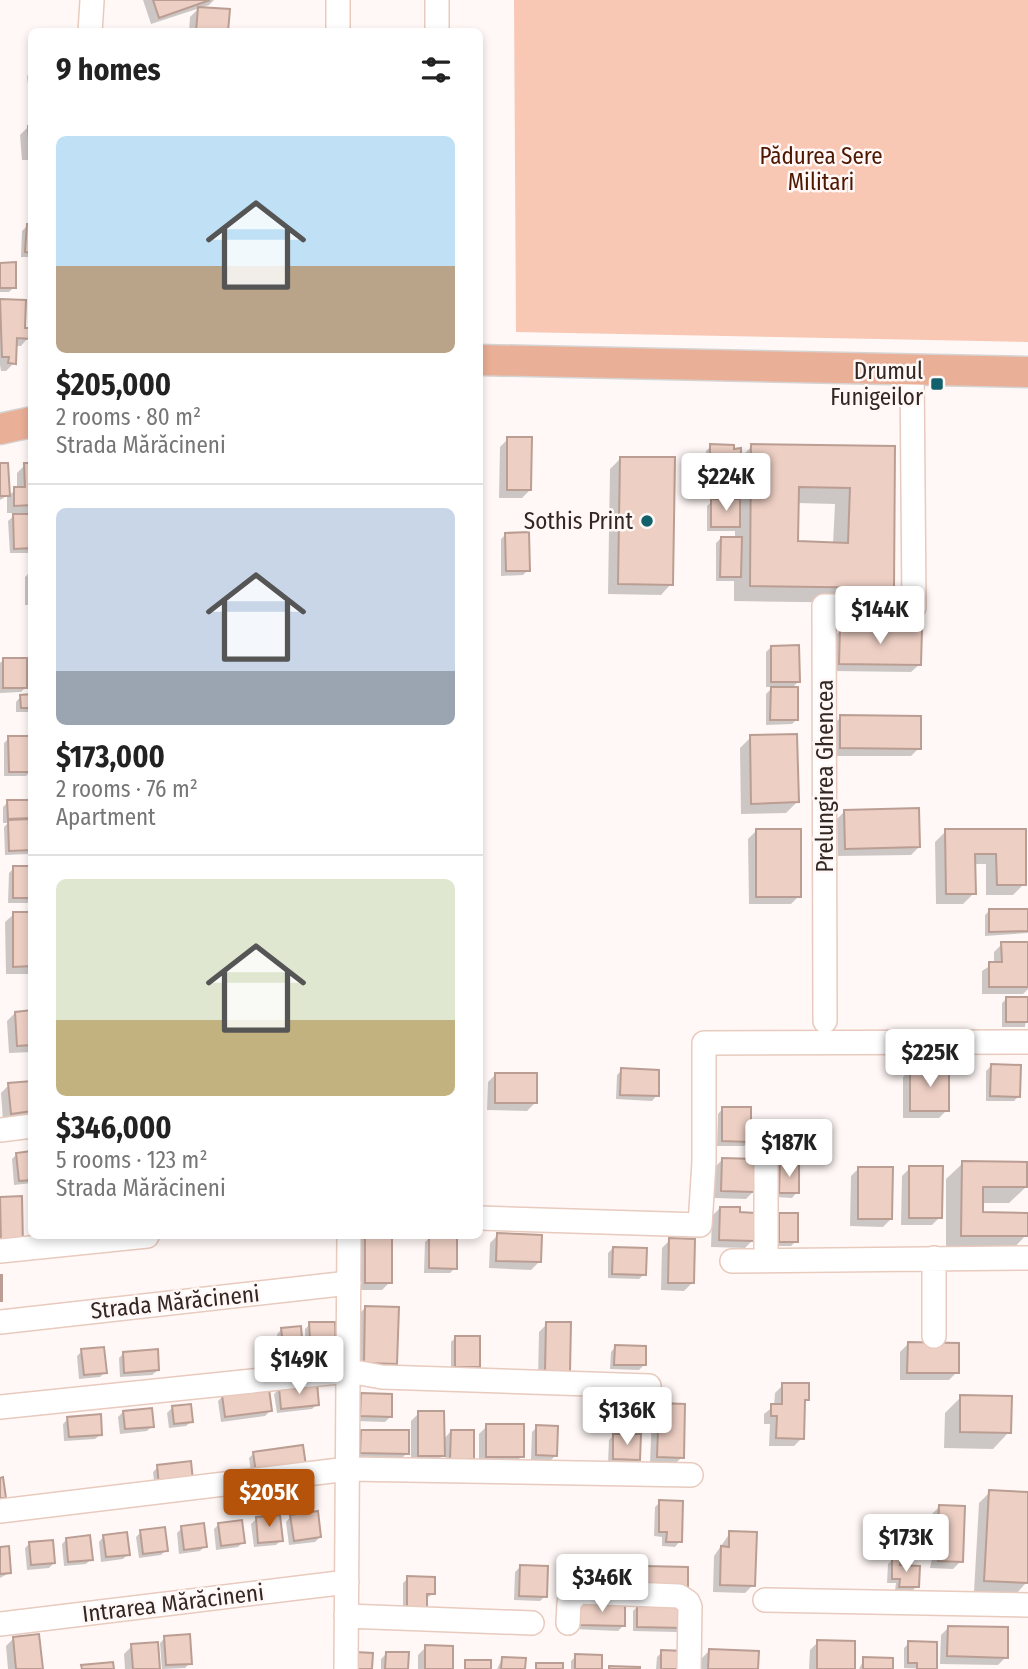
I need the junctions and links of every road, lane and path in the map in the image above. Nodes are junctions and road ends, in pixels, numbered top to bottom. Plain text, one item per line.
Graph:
1 (338, 0) edge
2 (437, 0) edge
3 (92, 1) edge
4 (90, 28) edge
5 (338, 28) edge
6 (437, 28) edge
7 (483, 360) edge
8 (912, 369) junction
9 (1028, 372) edge
10 (28, 423) edge
11 (0, 429) edge
12 (825, 1021) dead end
13 (1028, 1042) edge
14 (28, 1126) edge
15 (0, 1130) edge
16 (766, 1153) dead end
17 (483, 1218) edge
18 (118, 1239) edge
19 (349, 1239) edge
20 (0, 1251) edge
21 (934, 1258) junction
22 (1028, 1258) edge
23 (766, 1260) junction
24 (732, 1261) dead end
25 (349, 1283) junction
26 (0, 1322) edge
27 (934, 1336) dead end
28 (349, 1371) junction
29 (649, 1386) dead end
30 (0, 1406) edge
31 (348, 1469) junction
32 (691, 1475) dead end
33 (0, 1511) edge
34 (347, 1582) junction
35 (765, 1600) dead end
36 (1028, 1605) edge
37 (346, 1616) junction
38 (532, 1623) dead end
39 (568, 1623) dead end
40 (0, 1624) edge
41 (346, 1669) edge
42 (689, 1669) edge

1 - 5 street
2 - 6 street
3 - 4 street
7 - 8 main road
8 - 9 main road
8 - 12 street, Prelungirea Ghencea
10 - 11 main road
13 - 17 street
14 - 15 street
16 - 23 street
18 - 20 street
19 - 25 street
21 - 22 street
21 - 23 street
21 - 27 street
23 - 24 street
25 - 26 street, Strada Mărăcineni
25 - 28 street
28 - 29 street
28 - 30 street
28 - 31 street
31 - 32 street
31 - 33 street
31 - 34 street
34 - 37 street
34 - 40 street, Intrarea Mărăcineni
35 - 36 street
37 - 38 street
37 - 41 street
39 - 42 street

